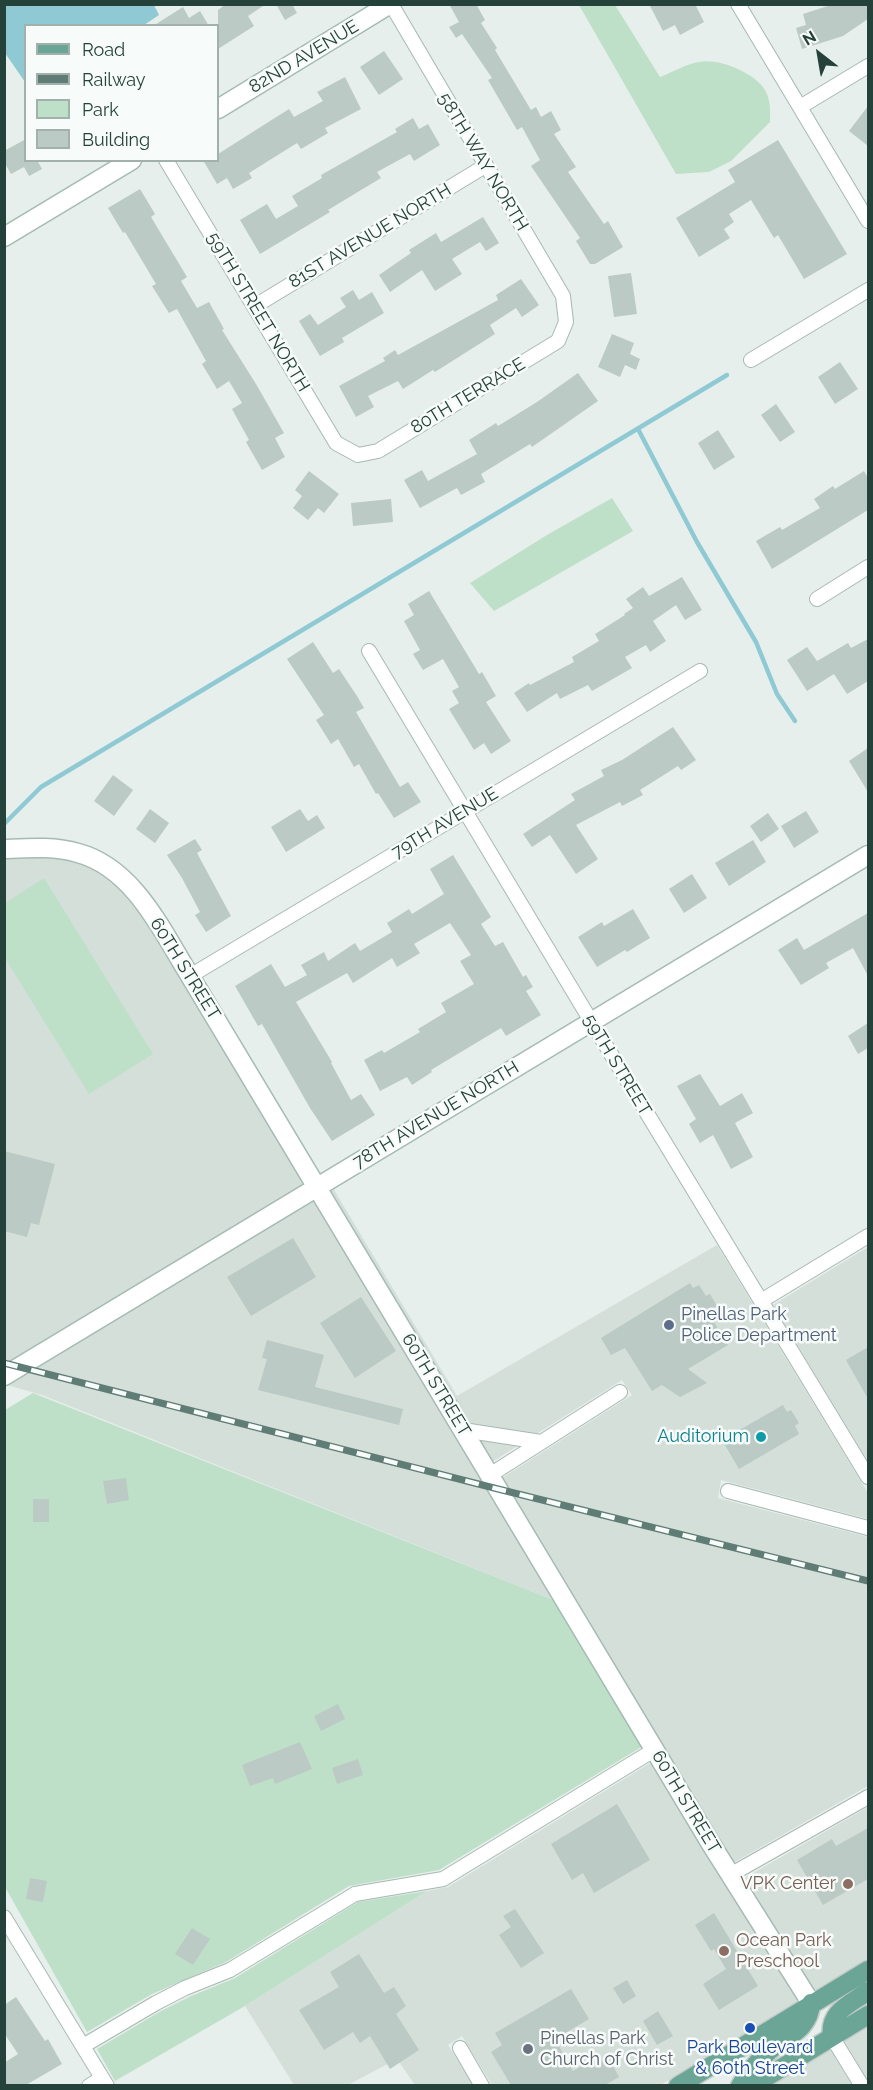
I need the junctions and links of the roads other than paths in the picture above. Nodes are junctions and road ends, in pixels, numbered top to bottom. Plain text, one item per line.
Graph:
1 (390, 4) edge
2 (738, 4) edge
3 (868, 66) edge
4 (800, 107) junction
5 (219, 108) edge
6 (129, 162) edge
7 (167, 162) edge
8 (485, 166) junction
9 (868, 221) edge
10 (4, 237) edge
11 (868, 290) edge
12 (255, 306) junction
13 (566, 322) joint
14 (751, 360) dead end
15 (358, 454) joint
16 (868, 567) edge
17 (817, 599) dead end
18 (369, 651) dead end
19 (700, 671) dead end
20 (465, 810) junction
21 (11, 849) edge
22 (868, 855) edge
23 (190, 976) junction
24 (591, 1022) junction
25 (317, 1187) junction
26 (868, 1236) edge
27 (761, 1301) junction
28 (4, 1376) edge
29 (620, 1392) dead end
30 (463, 1430) junction
31 (541, 1442) junction
32 (490, 1475) junction
33 (868, 1477) edge
34 (728, 1491) dead end
35 (868, 1528) edge
36 (654, 1750) junction
37 (868, 1797) edge
38 (730, 1875) junction
39 (4, 1917) edge
40 (868, 1970) edge
41 (868, 1991) edge
42 (811, 2003) junction
43 (868, 2014) edge
44 (832, 2037) junction
45 (83, 2046) junction
46 (460, 2048) dead end
47 (104, 2081) edge
48 (89, 2085) edge
49 (482, 2085) edge
50 (678, 2085) edge
51 (740, 2085) edge
52 (752, 2085) edge
53 (861, 2085) edge

1 - 5 street, 82ND AVENUE
1 - 8 street, 58TH WAY NORTH
2 - 4 street
3 - 4 street
4 - 9 street
6 - 10 street
7 - 12 street, 59TH STREET NORTH
8 - 12 street, 81ST AVENUE NORTH
8 - 13 street, 58TH WAY NORTH
11 - 14 street
12 - 15 street, 59TH STREET NORTH
13 - 15 street, 80TH TERRACE
16 - 17 street
18 - 20 street, 59TH STREET
19 - 20 street, 79TH AVENUE
20 - 23 street, 79TH AVENUE
20 - 24 street, 59TH STREET
21 - 23 street, 60TH STREET
22 - 24 street, 78TH AVENUE NORTH
23 - 25 street, 60TH STREET
24 - 25 street, 78TH AVENUE NORTH
24 - 27 street, 59TH STREET
25 - 28 street, 78TH AVENUE NORTH
25 - 30 street, 60TH STREET
26 - 27 street
27 - 33 street, 59TH STREET
29 - 31 street
30 - 31 street
30 - 32 street, 60TH STREET
31 - 32 street
32 - 36 street, 60TH STREET
34 - 35 street
36 - 38 street, 60TH STREET
36 - 45 street
37 - 38 street
38 - 42 street, 60TH STREET
39 - 45 street
40 - 42 main road
41 - 44 main road
42 - 50 main road
42 - 51 main road
43 - 44 main road
44 - 52 main road
44 - 53 street
45 - 47 street
46 - 49 street
47 - 48 street

